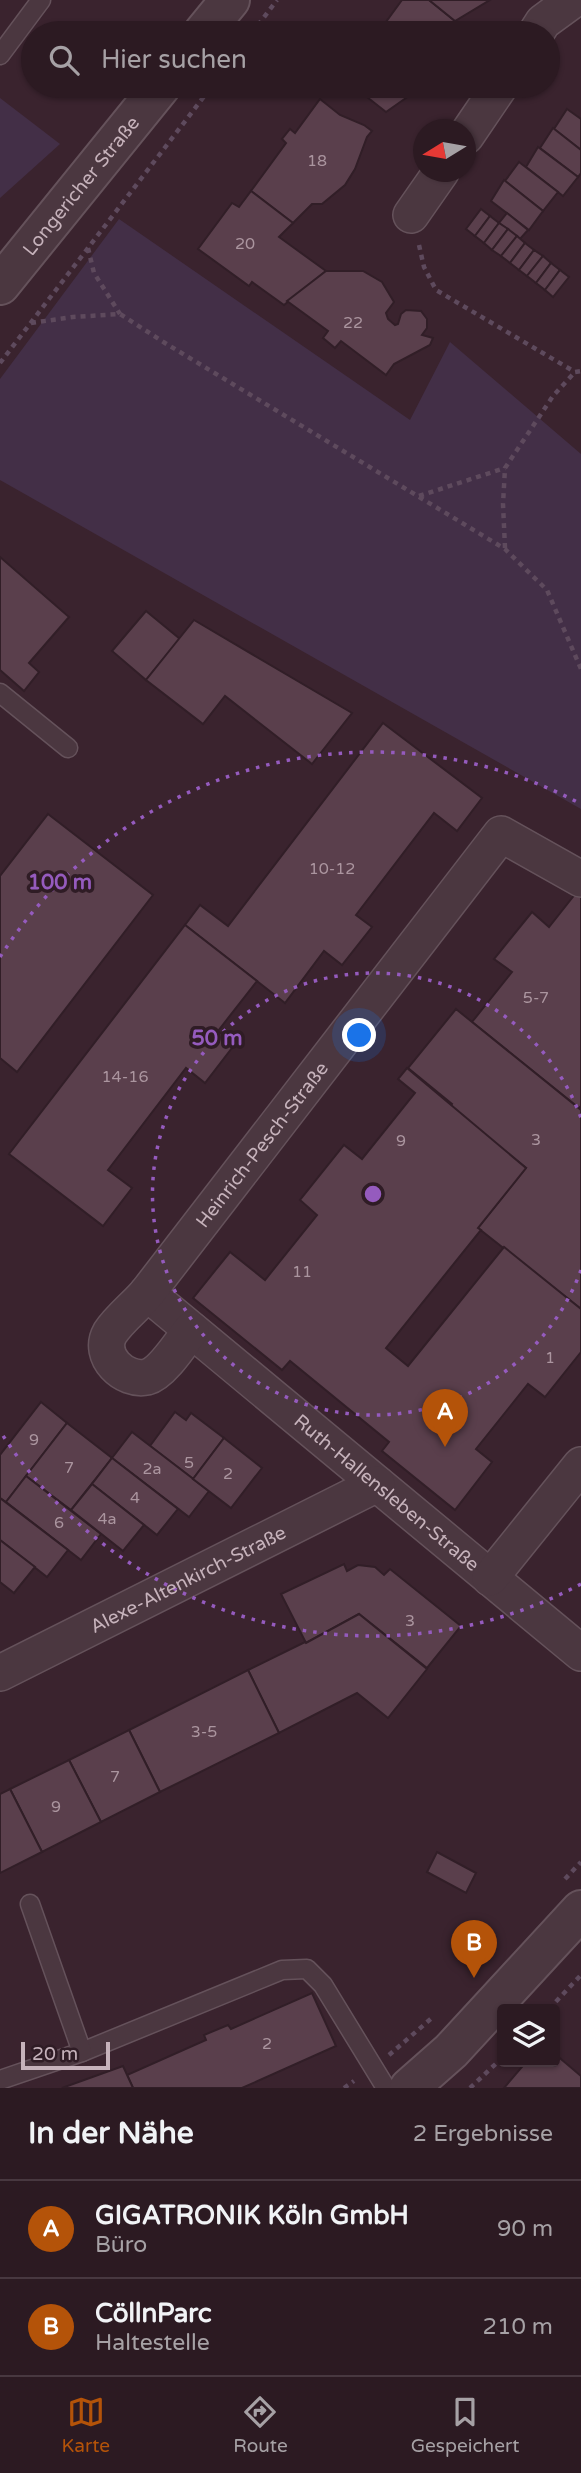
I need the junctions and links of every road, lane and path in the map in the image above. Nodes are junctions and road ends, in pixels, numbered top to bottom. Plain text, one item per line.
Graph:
1 (41, 0) edge
2 (230, 0) edge
3 (277, 0) edge
4 (573, 0) edge
5 (25, 21) edge
6 (213, 21) edge
7 (261, 21) edge
8 (544, 21) edge
9 (21, 27) edge
10 (0, 55) edge
11 (151, 98) edge
12 (203, 98) edge
13 (492, 98) edge
14 (476, 121) edge
15 (434, 182) edge
16 (411, 215) joint
17 (88, 248) junction
18 (0, 285) edge
19 (120, 314) junction
20 (31, 323) junction
21 (0, 363) edge
22 (578, 371) edge
23 (505, 468) junction
24 (419, 496) junction
25 (505, 549) junction
26 (581, 669) edge
27 (0, 693) edge
28 (68, 748) dead end
29 (581, 879) edge
30 (147, 1293) junction
31 (191, 1330) junction
32 (581, 1465) edge
33 (377, 1484) junction
34 (490, 1578) junction
35 (581, 1653) edge
36 (0, 1673) edge
37 (581, 1862) edge
38 (572, 1896) edge
39 (30, 1904) dead end
40 (581, 1975) edge
41 (554, 2004) edge
42 (439, 2011) dead end
43 (82, 2052) junction
44 (497, 2063) edge
45 (372, 2068) junction
46 (0, 2080) edge
47 (344, 2088) edge
48 (386, 2088) edge
49 (410, 2088) edge
50 (470, 2088) edge

1 - 5 lane
2 - 6 street
3 - 7 path
4 - 8 street
9 - 10 lane
11 - 18 street, Longericher Straße
12 - 17 path
13 - 14 street
15 - 16 street
16 - 22 path
17 - 19 path
17 - 20 path
19 - 20 path
19 - 24 path
20 - 21 path
22 - 23 path
23 - 24 path
23 - 25 path
24 - 25 path
25 - 26 path
27 - 28 lane
29 - 30 street, Heinrich-Pesch-Straße
30 - 31 street, Ruth-Hallensleben-Straße
30 - 31 street
31 - 33 street, Ruth-Hallensleben-Straße
32 - 34 street
33 - 34 street, Ruth-Hallensleben-Straße
33 - 36 street, Alexe-Altenkirch-Straße
34 - 35 street, Ruth-Hallensleben-Straße
37 - 38 path
38 - 49 street
39 - 43 lane
40 - 41 path
42 - 45 path
43 - 45 lane
43 - 46 lane
44 - 50 path
45 - 47 path
45 - 48 lane

